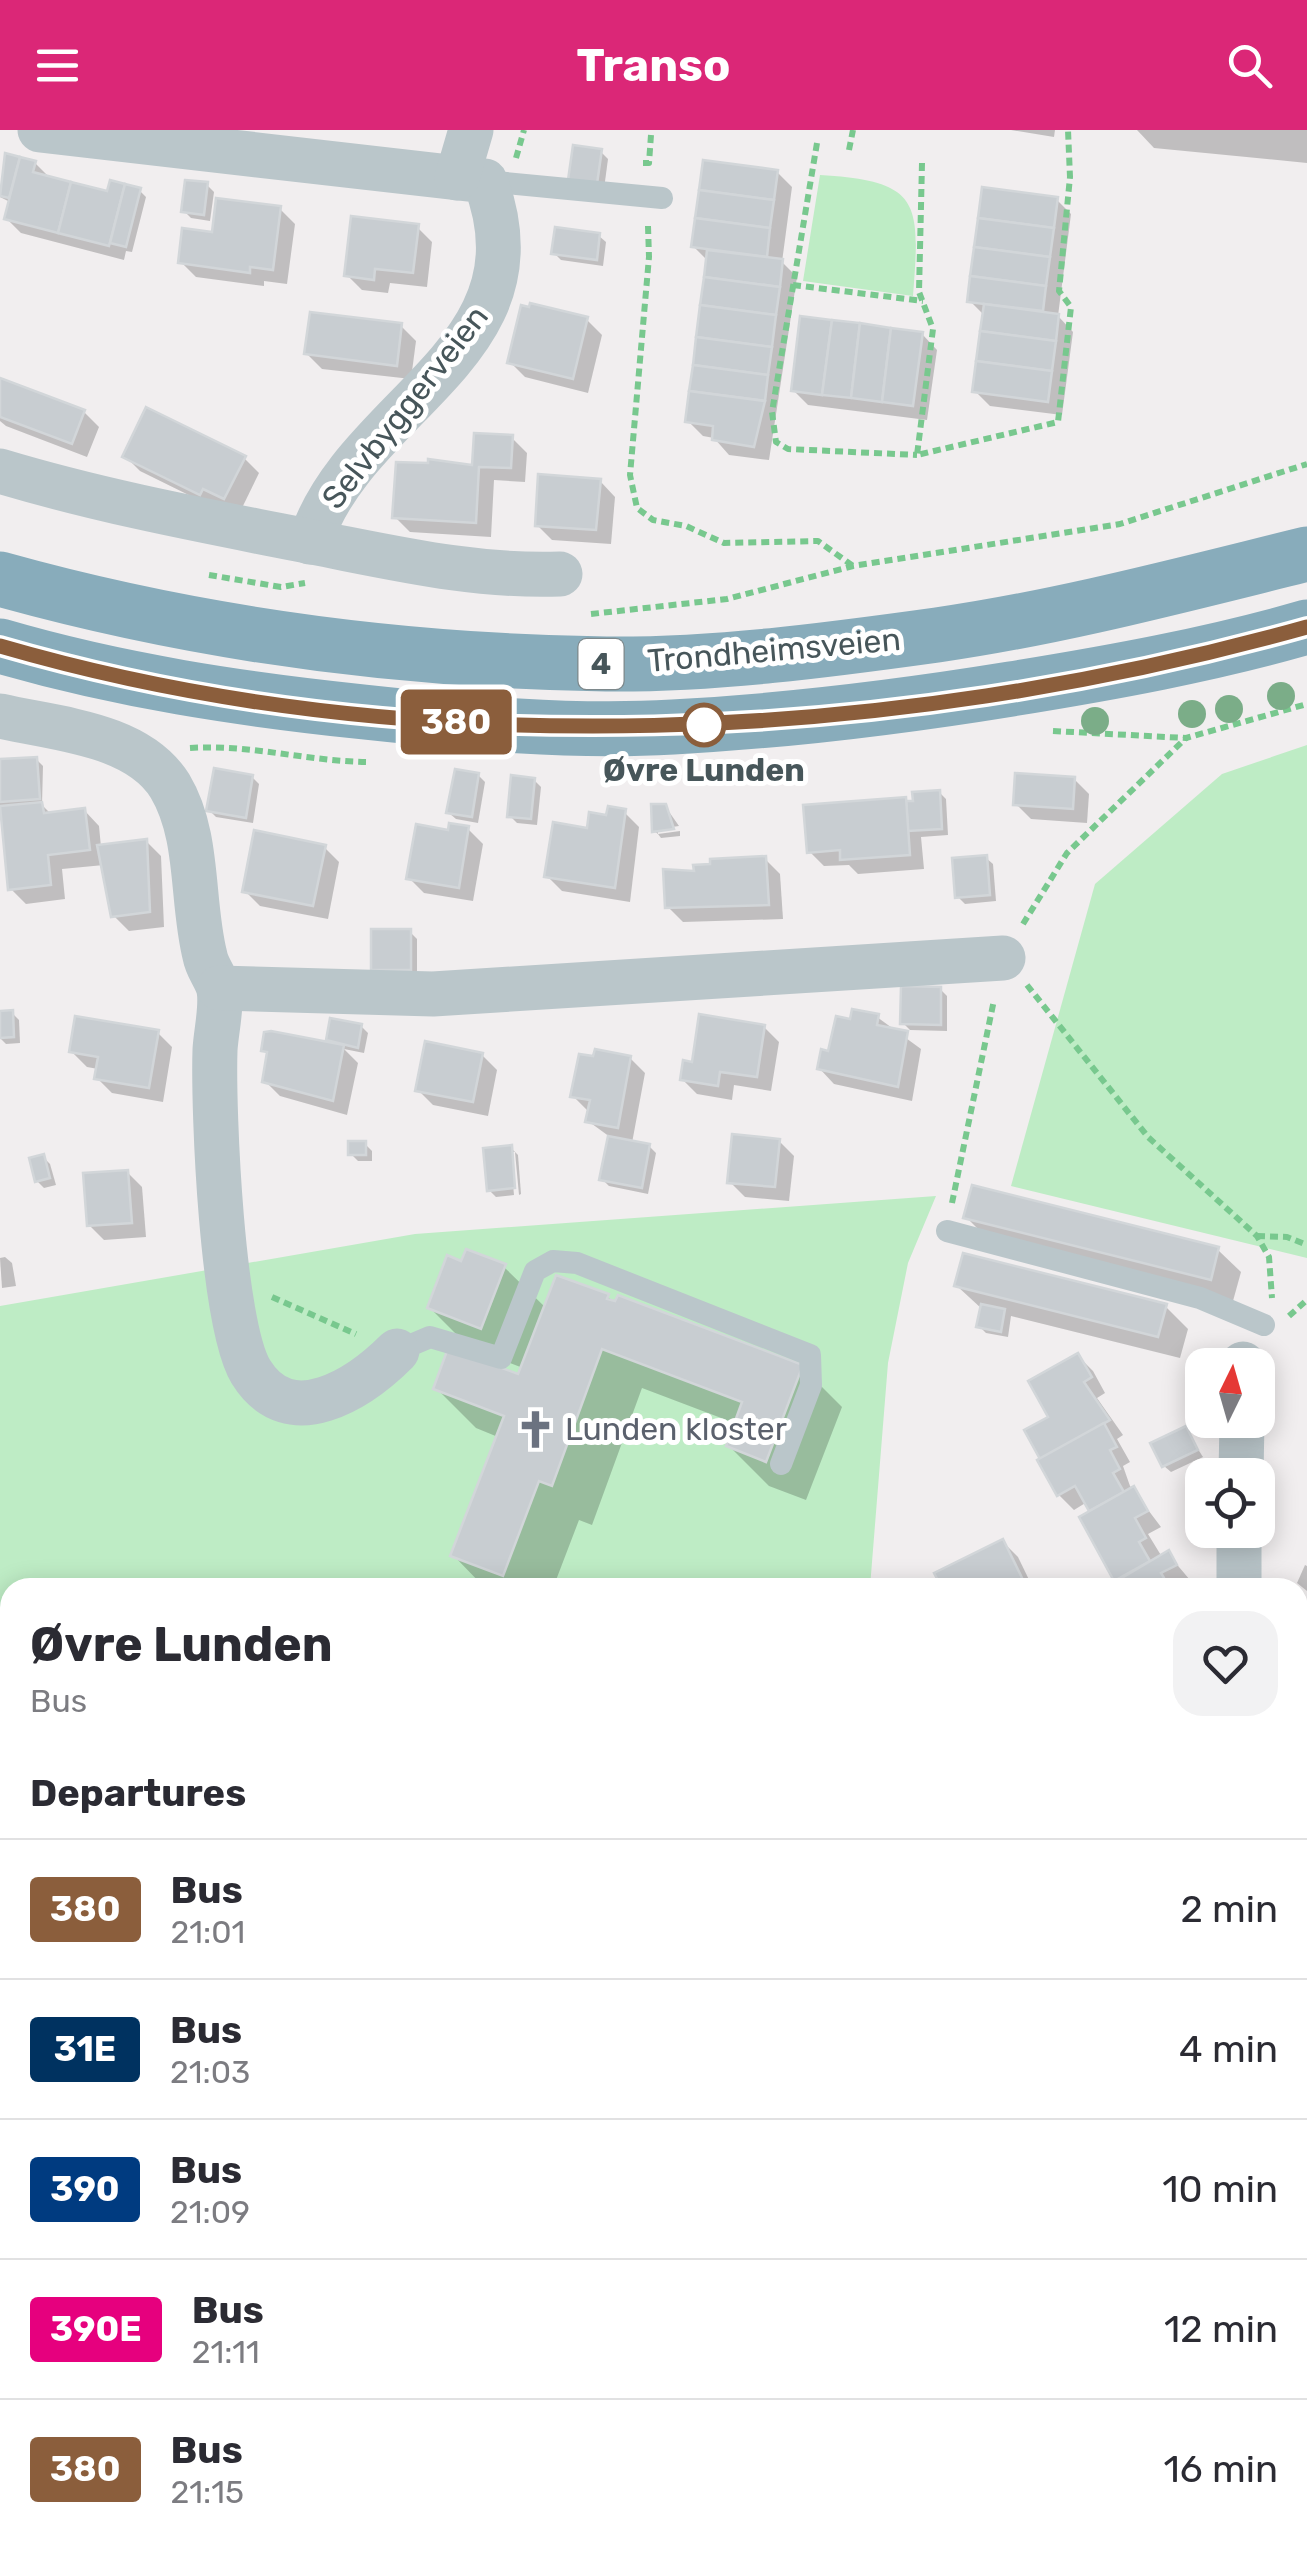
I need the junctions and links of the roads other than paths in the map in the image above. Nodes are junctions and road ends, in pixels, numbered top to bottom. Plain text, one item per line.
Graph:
1 (40, 130) edge
2 (471, 130) edge
3 (486, 173) junction
4 (662, 198) dead end
5 (0, 471) edge
6 (1307, 527) edge
7 (1307, 554) edge
8 (312, 559) junction
9 (560, 574) dead end
10 (0, 579) edge
11 (1202, 580) junction
12 (1307, 627) edge
13 (0, 646) edge
14 (0, 716) edge
15 (1003, 958) road end
16 (220, 988) junction
17 (947, 1231) road end
18 (1247, 1348) edge
19 (397, 1351) joint
20 (781, 1464) dead end
21 (1239, 1548) edge
22 (1239, 1578) edge

1 - 3 street
2 - 3 street
3 - 4 lane
3 - 8 street, Selvbyggerveien
5 - 8 street, Selvbyggerveien
6 - 11 highway
7 - 11 highway, Trondheimsveien / 4
8 - 9 street, Selvbyggerveien
10 - 11 highway, Trondheimsveien / 4
12 - 13 highway, Trondheimsveien / 4
14 - 16 street
15 - 16 street
16 - 19 street
17 - 18 lane
19 - 20 lane
21 - 22 street

